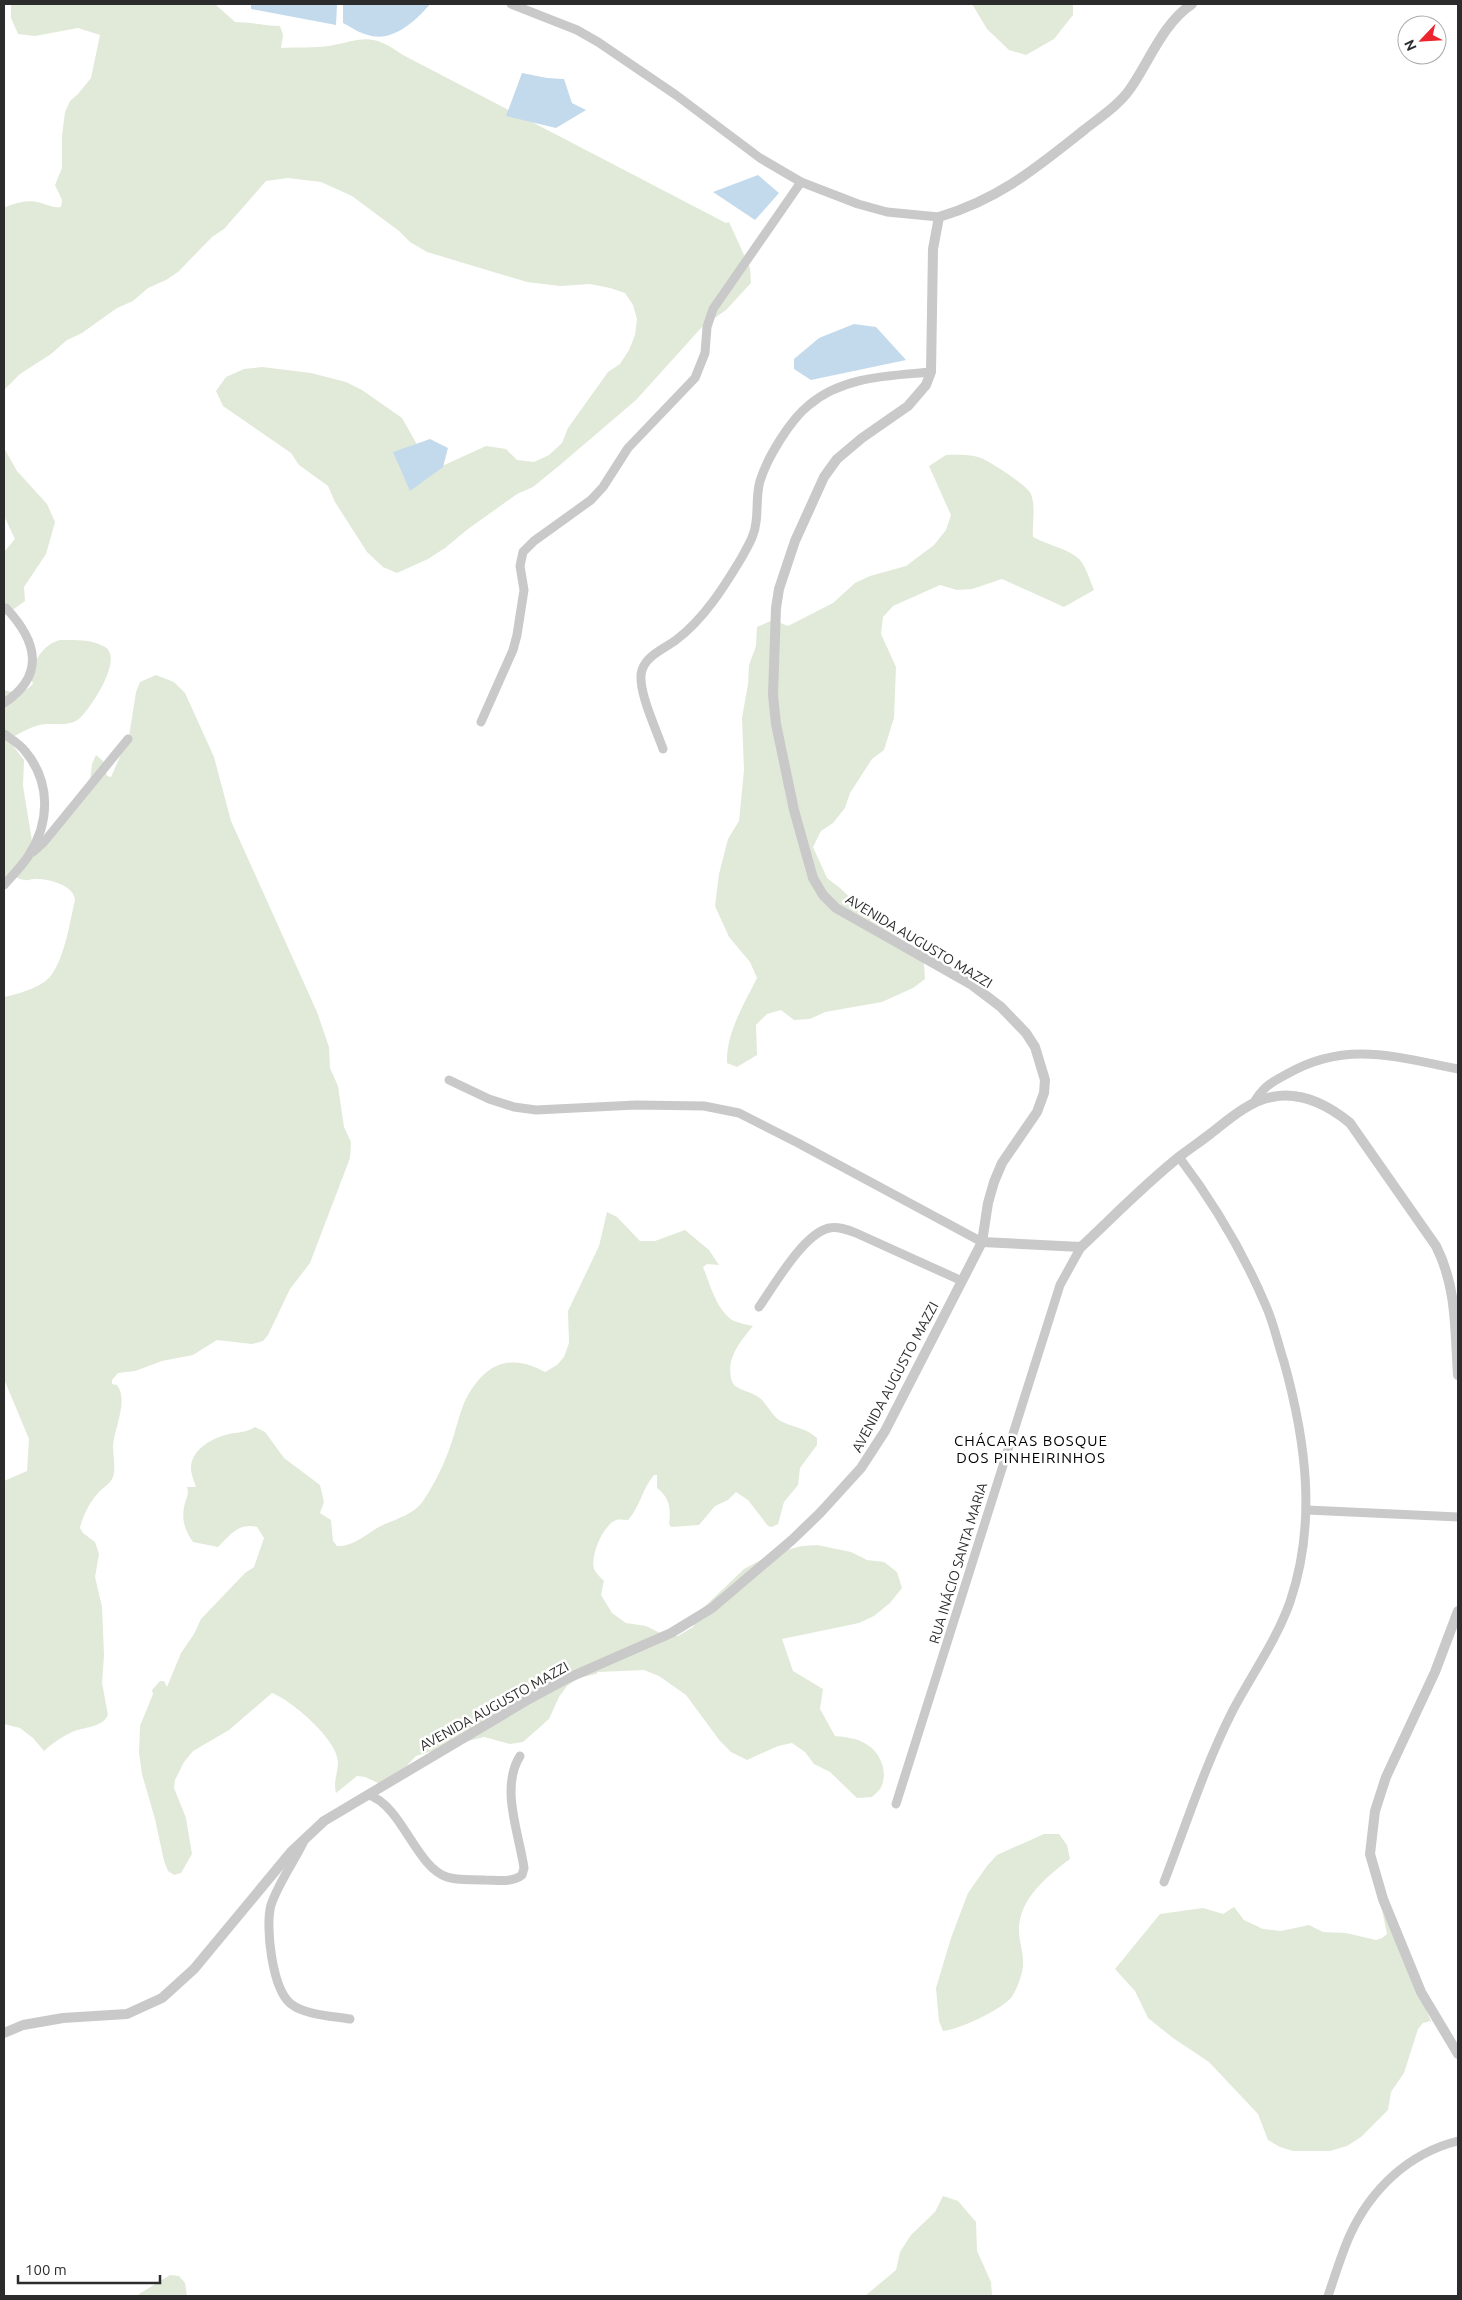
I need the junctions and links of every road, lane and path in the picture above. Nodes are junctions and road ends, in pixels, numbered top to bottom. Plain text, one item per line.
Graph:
1 (511, 4) edge
2 (1192, 4) edge
3 (801, 182) junction
4 (939, 217) junction
5 (931, 372) junction
6 (6, 608) dead end
7 (4, 704) edge
8 (481, 722) dead end
9 (4, 734) edge
10 (128, 739) dead end
11 (663, 749) dead end
12 (29, 855) junction
13 (4, 885) edge
14 (1458, 1069) edge
15 (449, 1080) dead end
16 (1253, 1104) junction
17 (1179, 1157) junction
18 (982, 1242) junction
19 (1081, 1248) junction
20 (962, 1281) junction
21 (759, 1307) dead end
22 (1458, 1375) edge
23 (1307, 1510) junction
24 (1458, 1516) edge
25 (1458, 1611) edge
26 (520, 1756) dead end
27 (369, 1795) junction
28 (896, 1804) dead end
29 (307, 1835) junction
30 (1164, 1882) dead end
31 (350, 2020) dead end
32 (4, 2033) edge
33 (1458, 2054) edge
34 (1458, 2141) edge
35 (1328, 2296) edge

1 - 3 street
2 - 4 street
3 - 4 street
3 - 8 street
4 - 5 street, AVENIDA AUGUSTO MAZZI
5 - 11 street
5 - 18 street, AVENIDA AUGUSTO MAZZI
6 - 7 street
9 - 12 street
10 - 12 street
12 - 13 street
14 - 16 street
15 - 18 street
16 - 17 street
16 - 22 street
17 - 19 street
17 - 23 street
18 - 19 street
18 - 20 street, AVENIDA AUGUSTO MAZZI
19 - 28 street, RUA INÁCIO SANTA MARIA
20 - 21 street
20 - 27 street, AVENIDA AUGUSTO MAZZI
23 - 24 street
23 - 30 street
25 - 33 street
26 - 27 street
27 - 29 street, AVENIDA AUGUSTO MAZZI
29 - 31 street
29 - 32 street, AVENIDA AUGUSTO MAZZI
34 - 35 street

